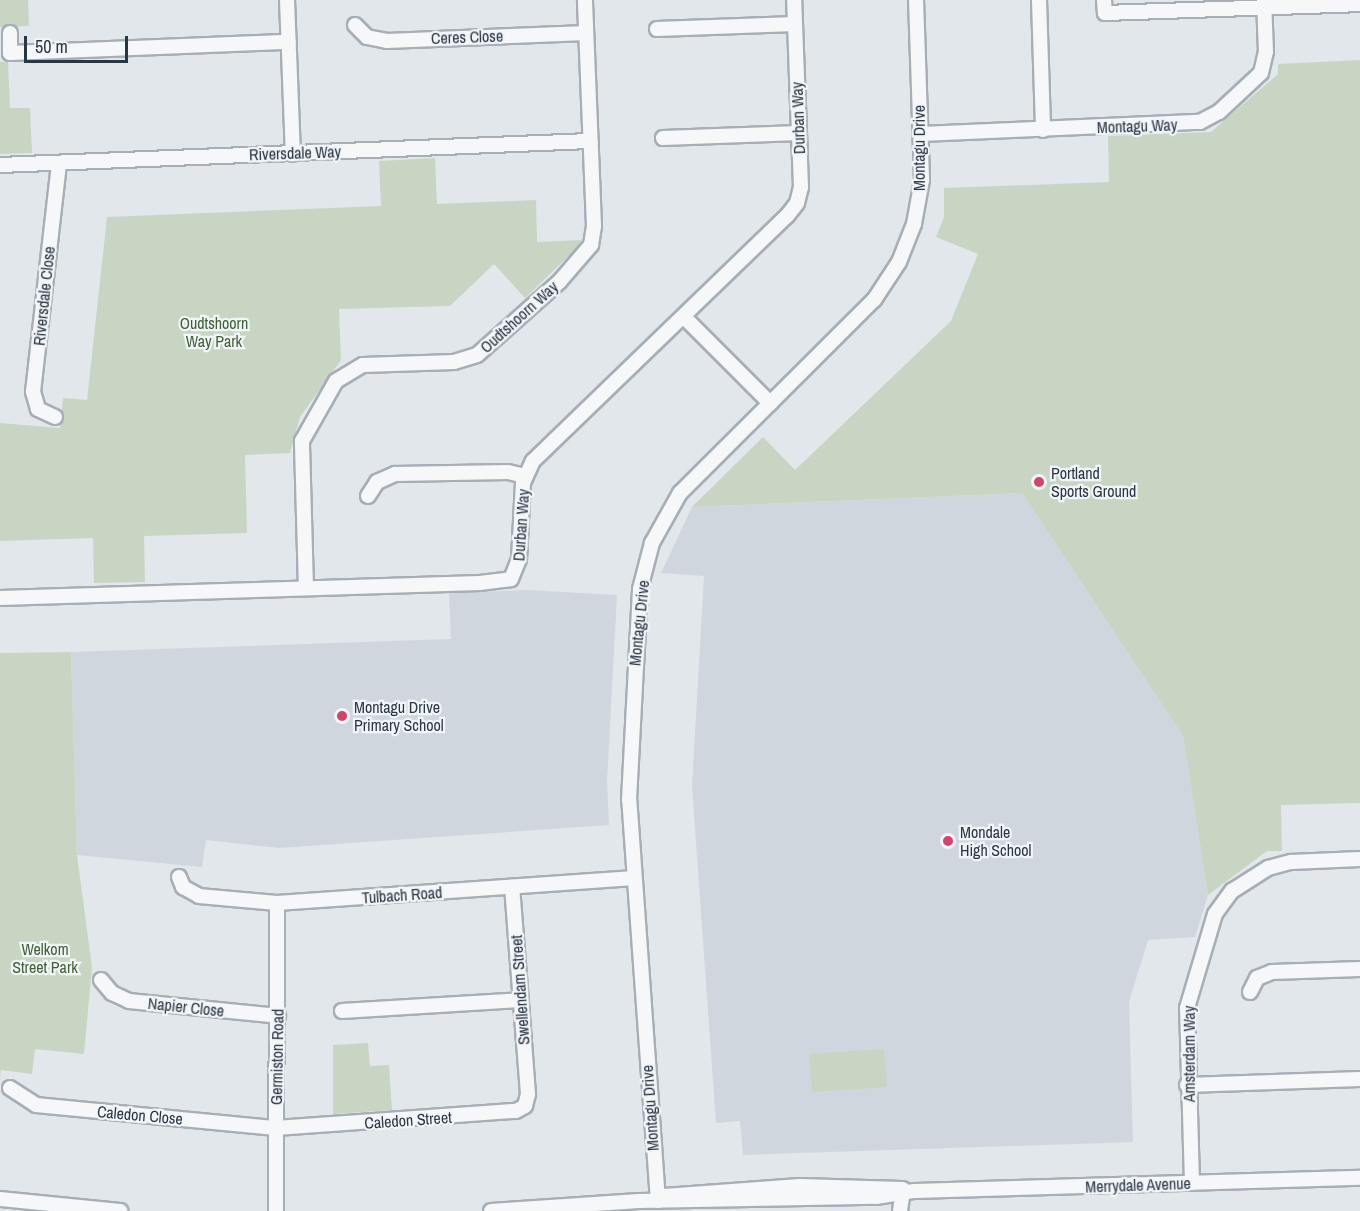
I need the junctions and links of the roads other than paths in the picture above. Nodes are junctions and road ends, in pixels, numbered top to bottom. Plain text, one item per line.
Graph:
1 (287, 0) edge
2 (585, 0) edge
3 (794, 0) edge
4 (916, 0) edge
5 (1039, 0) edge
6 (1104, 0) edge
7 (1264, 4) edge
8 (1360, 4) edge
9 (795, 24) junction
10 (354, 25) dead end
11 (657, 29) dead end
12 (10, 33) dead end
13 (586, 33) junction
14 (289, 42) junction
15 (1043, 130) junction
16 (799, 134) junction
17 (921, 134) junction
18 (663, 138) dead end
19 (591, 141) junction
20 (293, 154) junction
21 (59, 163) junction
22 (0, 165) edge
23 (684, 317) junction
24 (770, 403) junction
25 (55, 417) dead end
26 (525, 476) junction
27 (368, 496) dead end
28 (306, 588) junction
29 (0, 597) edge
30 (1360, 859) edge
31 (179, 877) dead end
32 (634, 878) junction
33 (512, 887) junction
34 (277, 903) junction
35 (1360, 969) edge
36 (101, 980) dead end
37 (1250, 992) dead end
38 (520, 1000) junction
39 (342, 1011) dead end
40 (278, 1016) junction
41 (1360, 1079) edge
42 (1187, 1085) junction
43 (10, 1088) dead end
44 (528, 1094) joint
45 (276, 1128) junction
46 (1360, 1178) edge
47 (1192, 1183) junction
48 (907, 1192) junction
49 (0, 1199) edge
50 (658, 1199) junction
51 (120, 1211) edge
52 (276, 1211) edge
53 (491, 1211) edge
54 (900, 1211) edge

1 - 14 street
2 - 13 street, Oudtshoorn Way
3 - 9 street, Durban Way
4 - 17 street, Montagu Drive
5 - 15 street
6 - 7 street
7 - 8 street
7 - 15 street, Montagu Way
9 - 11 street
9 - 16 street, Durban Way
10 - 13 street, Ceres Close
12 - 14 street
13 - 19 street, Oudtshoorn Way
14 - 20 street
15 - 17 street, Montagu Way
16 - 18 street
16 - 23 street, Durban Way
17 - 24 street, Montagu Drive
19 - 20 street, Riversdale Way
19 - 28 street, Oudtshoorn Way
20 - 21 street, Riversdale Way
21 - 22 street, Riversdale Way
21 - 25 street, Riversdale Close
23 - 24 street
23 - 26 street, Durban Way
24 - 32 street, Montagu Drive
26 - 27 street
26 - 28 street, Durban Way
28 - 29 street, Durban Way
30 - 42 street, Amsterdam Way
31 - 34 street, Tulbach Road
32 - 33 street, Tulbach Road
32 - 50 street, Montagu Drive
33 - 34 street, Tulbach Road
33 - 38 street, Swellendam Street
34 - 40 street, Germiston Road
35 - 37 street
36 - 40 street, Napier Close
38 - 39 street
38 - 44 street, Swellendam Street
40 - 45 street, Germiston Road
41 - 42 street
42 - 47 street, Amsterdam Way
43 - 45 street, Caledon Close
44 - 45 street, Caledon Street
45 - 52 street, Germiston Road
46 - 47 street, Merrydale Avenue
47 - 48 street, Merrydale Avenue
48 - 50 street, Merrydale Avenue
48 - 54 street
49 - 51 street
50 - 53 street, Merrydale Avenue

